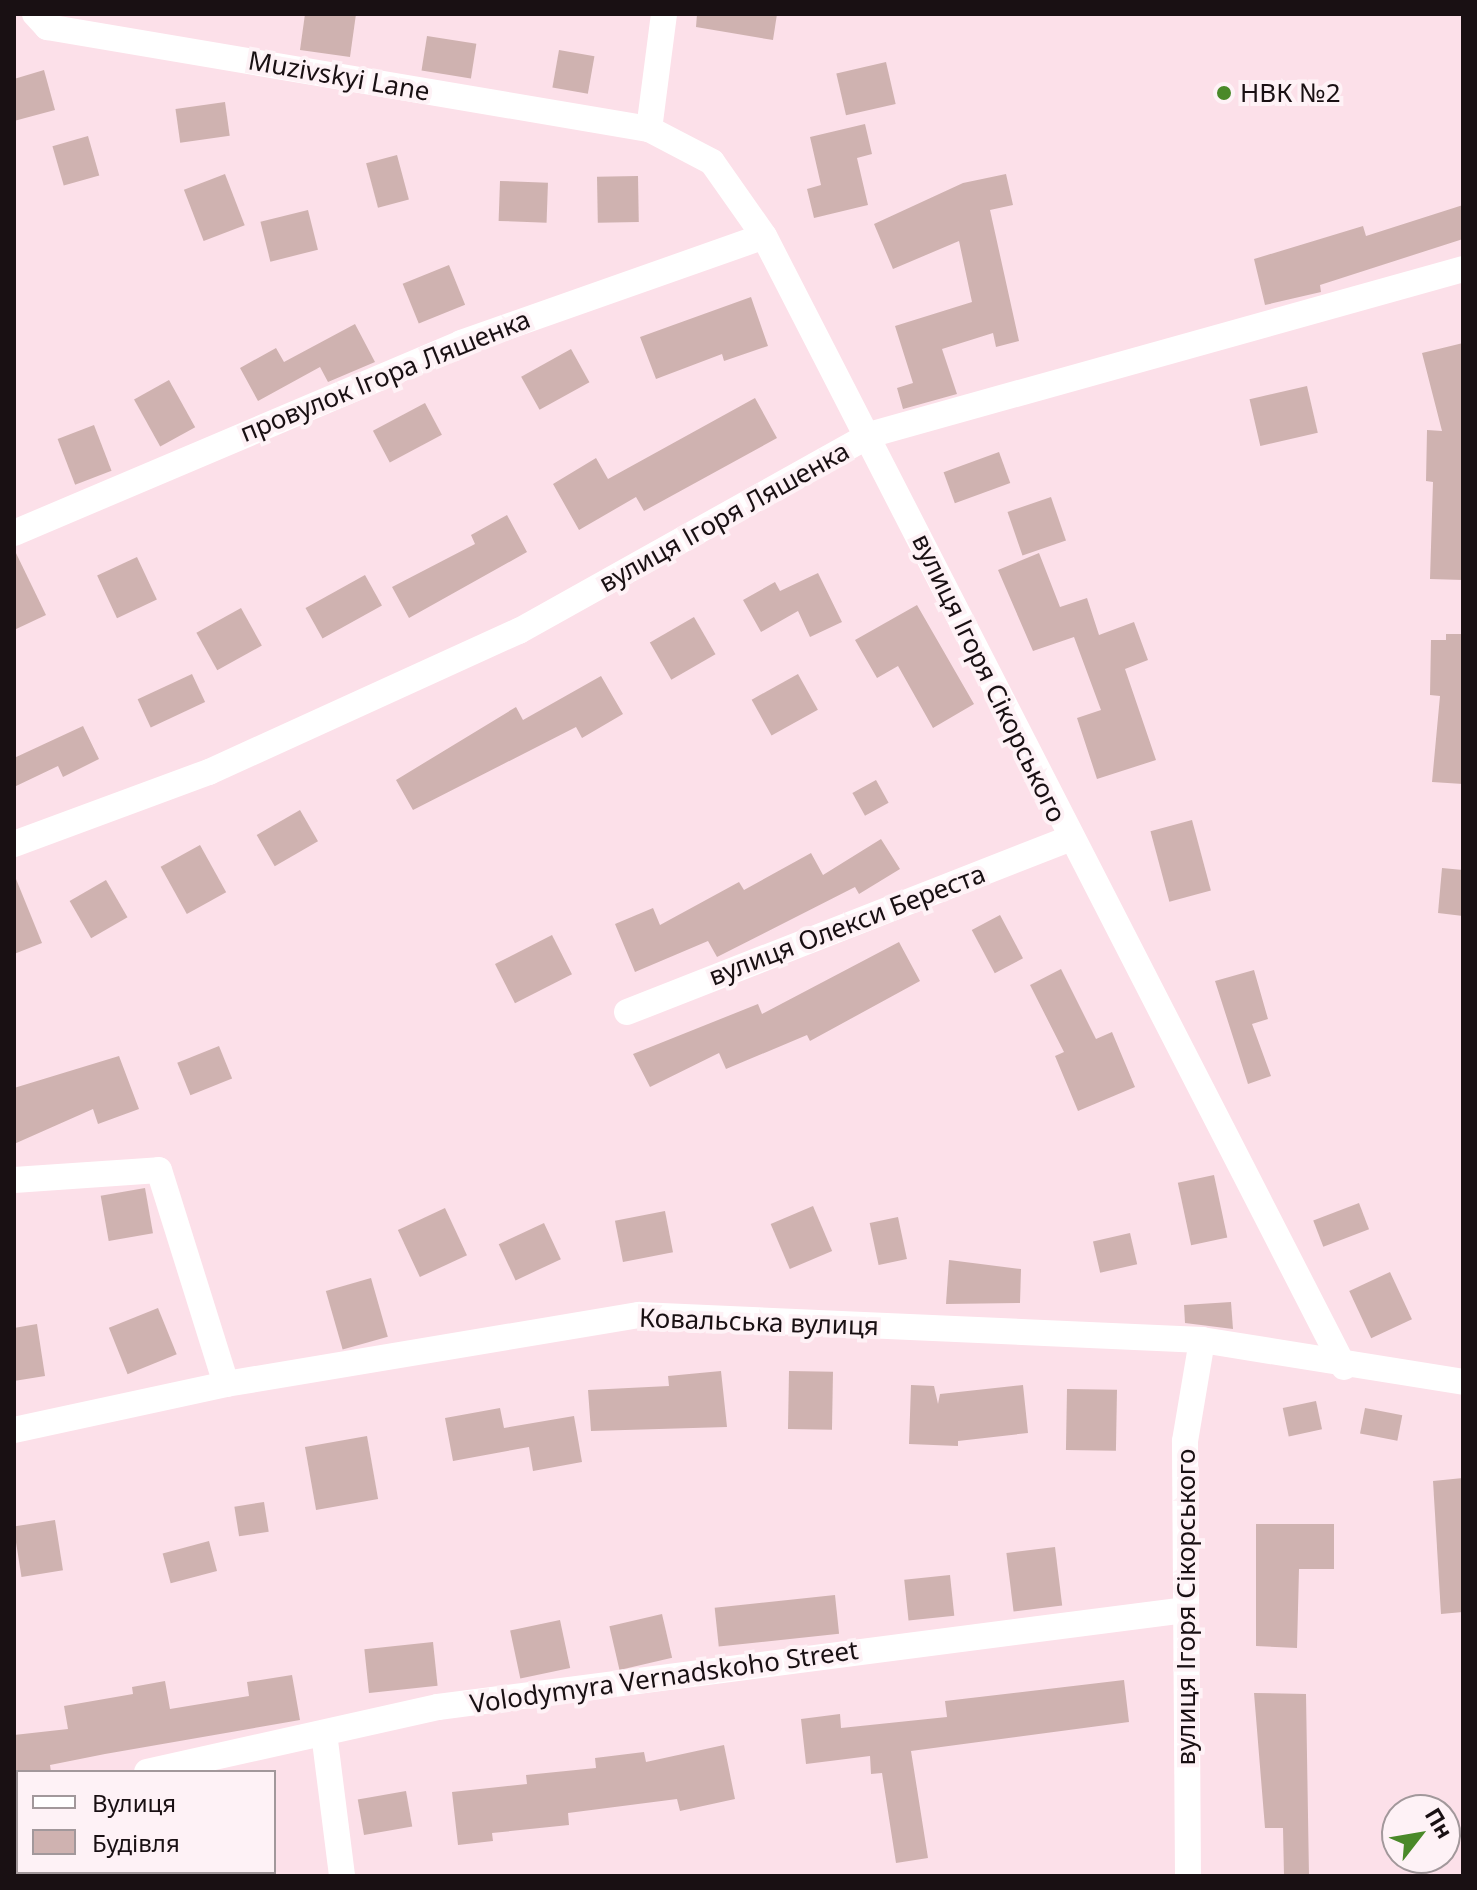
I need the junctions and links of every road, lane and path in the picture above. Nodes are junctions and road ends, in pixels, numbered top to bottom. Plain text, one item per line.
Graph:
1 (35, 14) edge
2 (664, 14) edge
3 (649, 129) junction
4 (764, 236) junction
5 (1463, 269) edge
6 (869, 435) junction
7 (14, 533) edge
8 (1068, 839) junction
9 (14, 844) edge
10 (627, 1012) dead end
11 (14, 1180) edge
12 (1202, 1340) junction
13 (1344, 1367) junction
14 (1463, 1382) edge
15 (226, 1384) junction
16 (14, 1430) edge
17 (1185, 1610) junction
18 (324, 1733) junction
19 (156, 1770) edge
20 (342, 1876) edge
21 (1188, 1876) edge

1 - 3 street, Muzivskyi Lane
2 - 3 street
3 - 4 street, вулиця Ігоря Сікорського
4 - 6 street, вулиця Ігоря Сікорського
4 - 7 street, провулок Ігора Ляшенка
5 - 6 street, вулиця Ігоря Ляшенка
6 - 8 street, вулиця Ігоря Сікорського
6 - 9 street, вулиця Ігоря Ляшенка
8 - 10 street, вулиця Олекси Береста
8 - 13 street, вулиця Ігоря Сікорського
11 - 15 street
12 - 13 street, Ковальська вулиця
12 - 15 street, Ковальська вулиця
12 - 17 street, вулиця Ігоря Сікорського
13 - 14 street, Ковальська вулиця
15 - 16 street, Ковальська вулиця
17 - 18 street, Volodymyra Vernadskoho Street
17 - 21 street, вулиця Ігоря Сікорського
18 - 19 street, Volodymyra Vernadskoho Street
18 - 20 street

